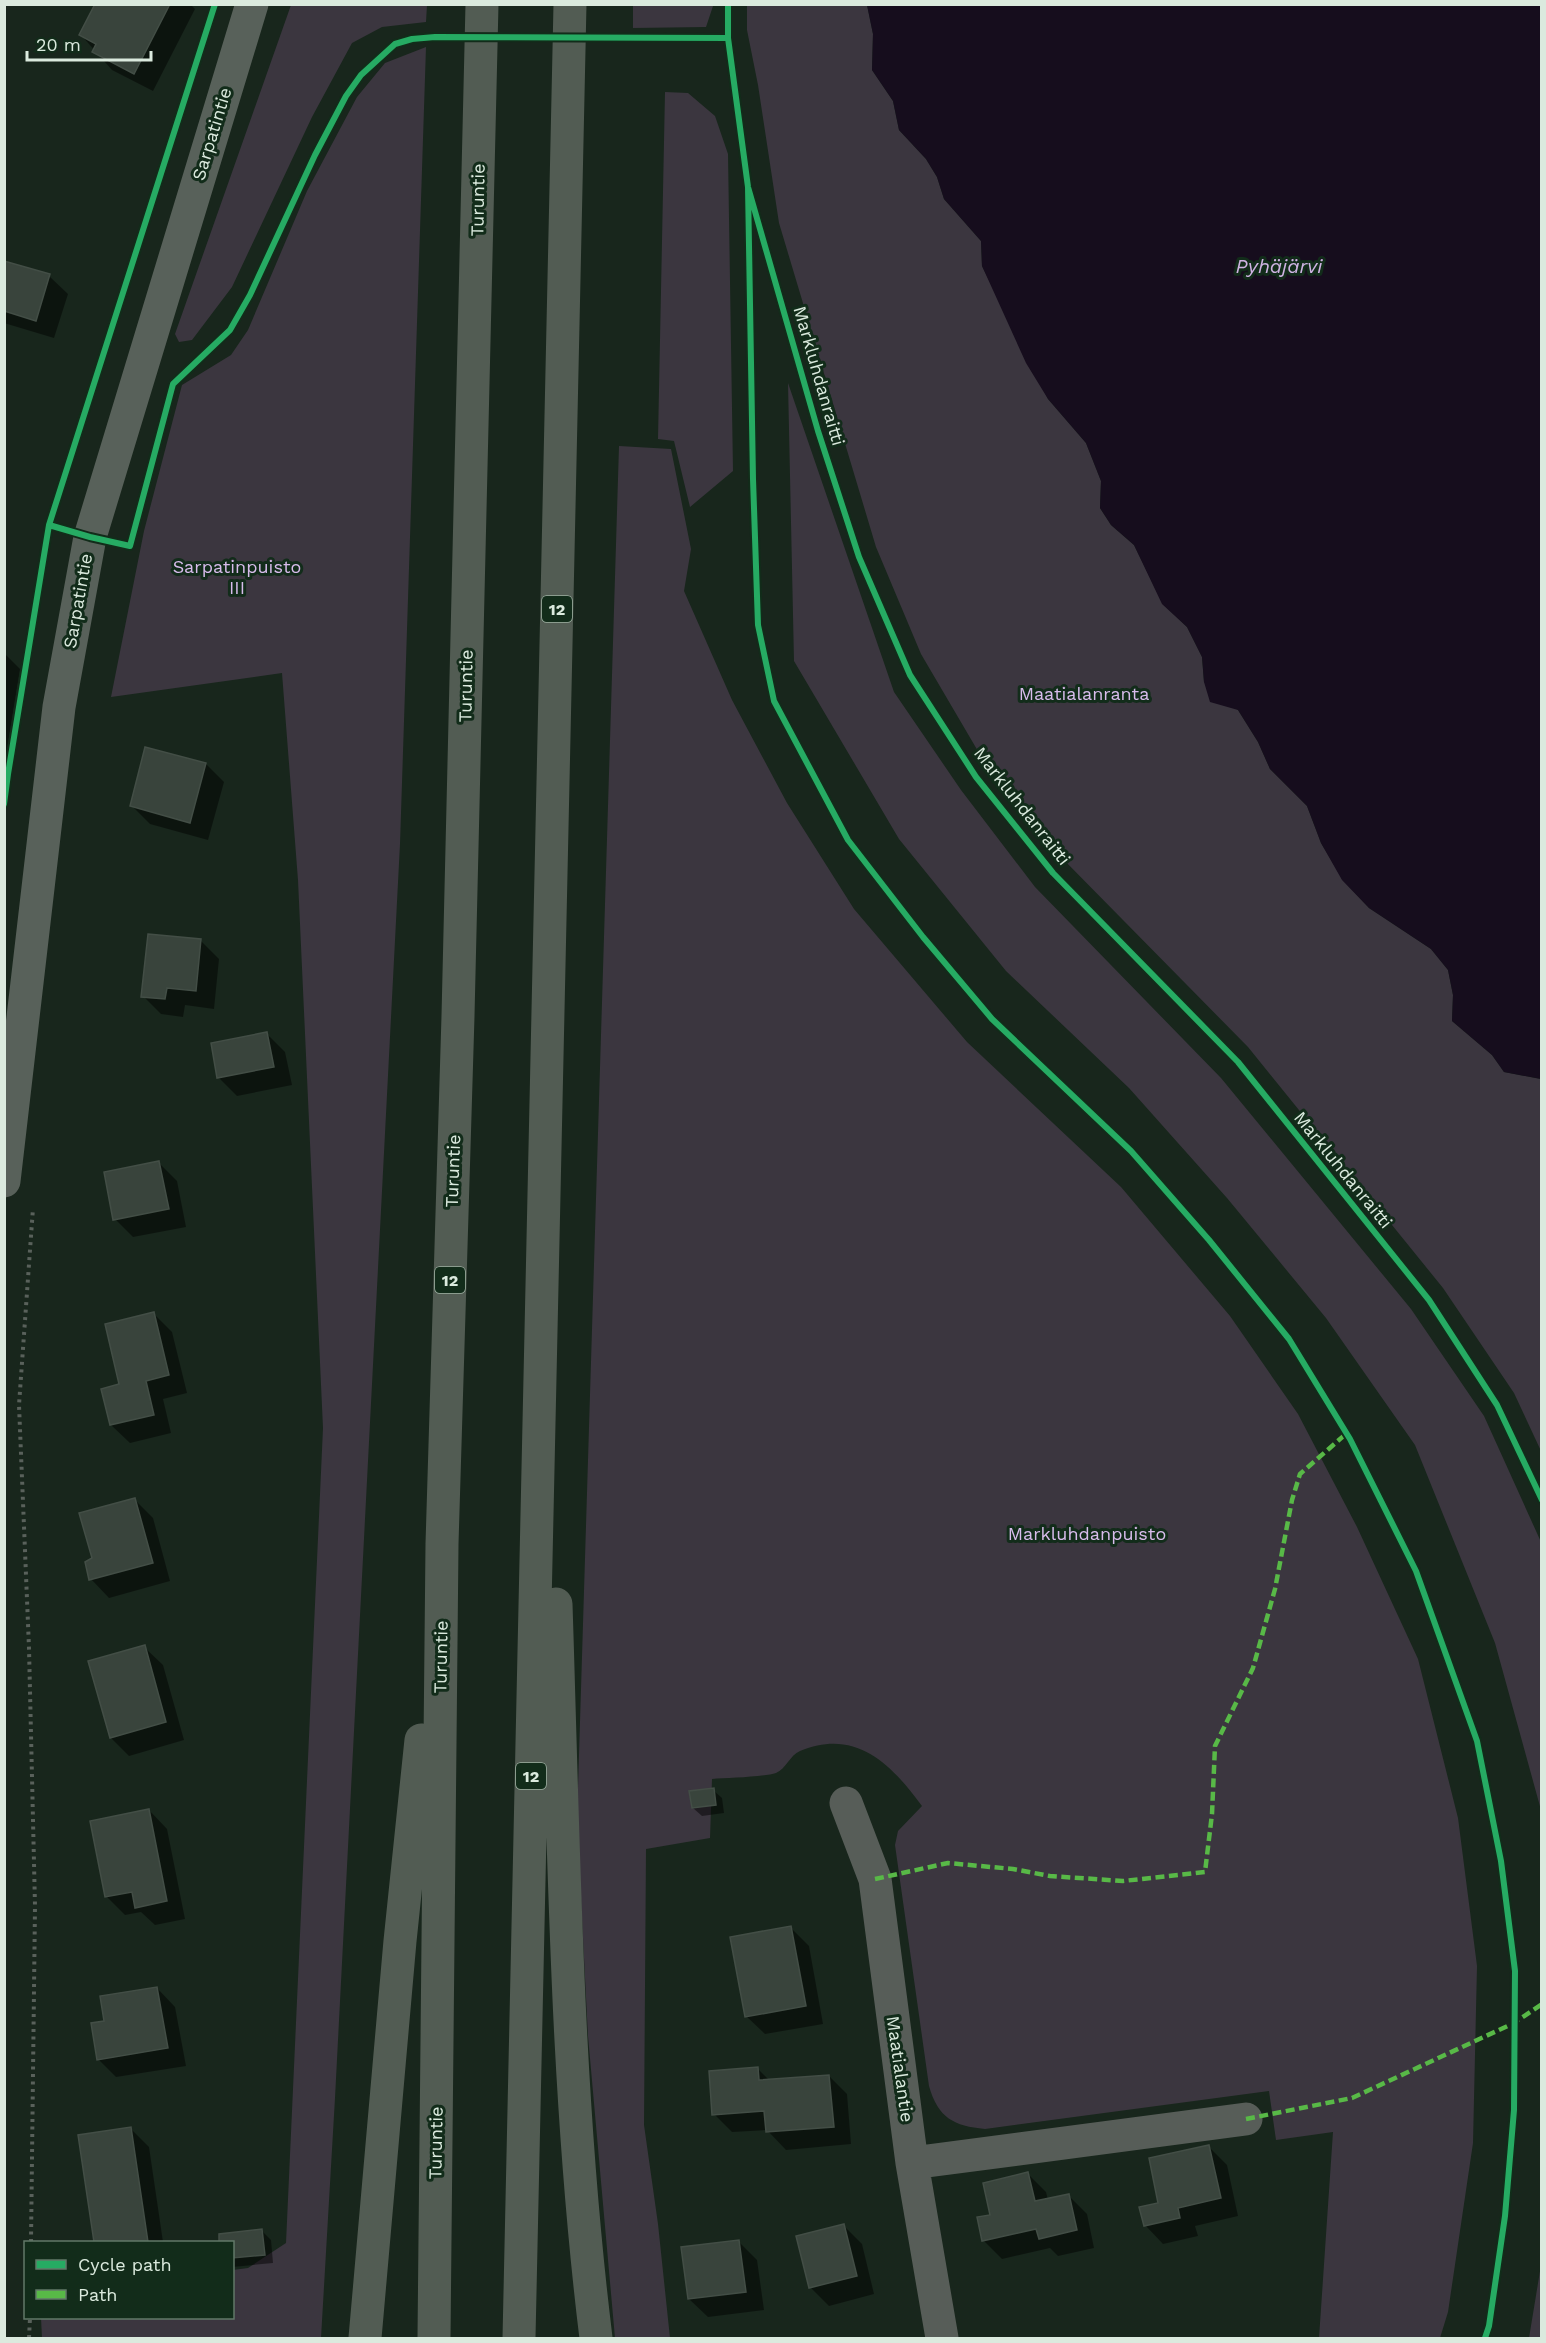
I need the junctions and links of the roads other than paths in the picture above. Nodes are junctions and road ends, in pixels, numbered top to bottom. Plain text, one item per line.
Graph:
1 (252, 4) edge
2 (482, 4) edge
3 (570, 4) edge
4 (4, 1181) edge
5 (544, 1213) junction
6 (442, 1544) junction
7 (846, 1803) dead end
8 (1246, 2119) dead end
9 (912, 2163) junction
10 (365, 2338) edge
11 (434, 2338) edge
12 (519, 2338) edge
13 (596, 2338) edge
14 (942, 2338) edge

1 - 4 main road, Sarpatintie
2 - 6 highway, Turuntie / 12
3 - 5 highway, 12
5 - 12 highway, 12
5 - 13 highway
6 - 10 highway
6 - 11 highway, Turuntie / 12
7 - 9 street, Maatialantie
8 - 9 street
9 - 14 street, Maatialantie

